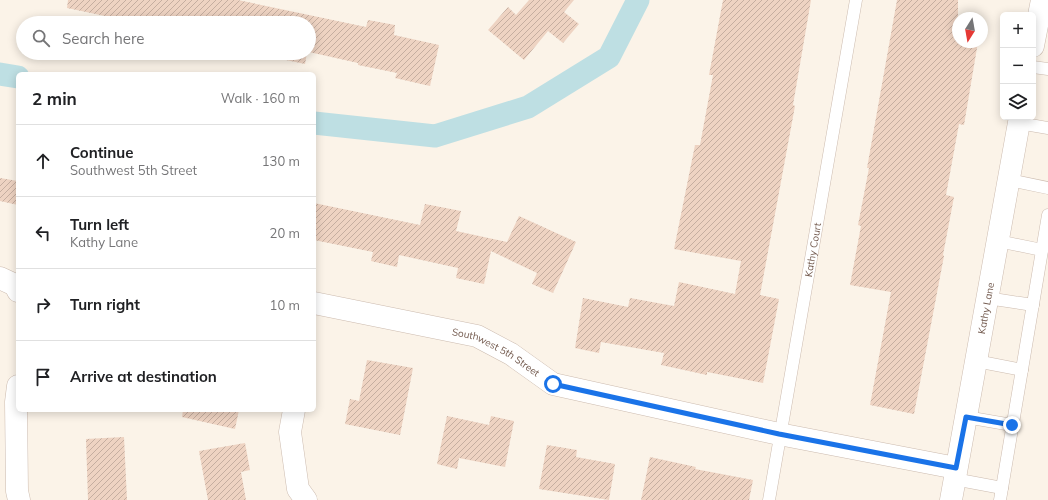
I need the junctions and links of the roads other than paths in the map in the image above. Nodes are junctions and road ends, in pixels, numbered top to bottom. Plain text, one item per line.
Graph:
1 (856, 0) edge
2 (1043, 3) edge
3 (1036, 33) edge
4 (1036, 67) edge
5 (1048, 69) edge
6 (1020, 120) edge
7 (1048, 128) edge
8 (1009, 180) junction
9 (1048, 188) edge
10 (1048, 215) edge
11 (998, 241) junction
12 (1042, 250) junction
13 (987, 298) junction
14 (316, 303) edge
15 (1033, 306) junction
16 (976, 361) junction
17 (1022, 370) junction
18 (16, 412) edge
19 (294, 412) edge
20 (966, 417) junction
21 (1012, 425) junction
22 (779, 434) junction
23 (954, 482) edge
24 (1002, 488) junction
25 (19, 500) edge
26 (306, 500) edge
27 (769, 500) edge
28 (1000, 500) edge

1 - 22 lane, Kathy Court
2 - 3 street
4 - 5 lane
6 - 7 lane
6 - 8 street, Kathy Lane
8 - 9 lane
8 - 11 street, Kathy Lane
10 - 12 lane
11 - 12 lane
11 - 13 street, Kathy Lane
12 - 15 lane
13 - 15 lane
13 - 16 street, Kathy Lane
14 - 22 street, Southwest 5th Street
15 - 17 lane
16 - 17 lane
16 - 20 street, Kathy Lane
17 - 21 lane
18 - 25 street
19 - 26 street
20 - 21 lane
20 - 23 street, Kathy Lane
21 - 24 lane
22 - 23 street, Southwest 5th Street
22 - 27 lane, Kathy Court
23 - 24 lane
24 - 28 lane

